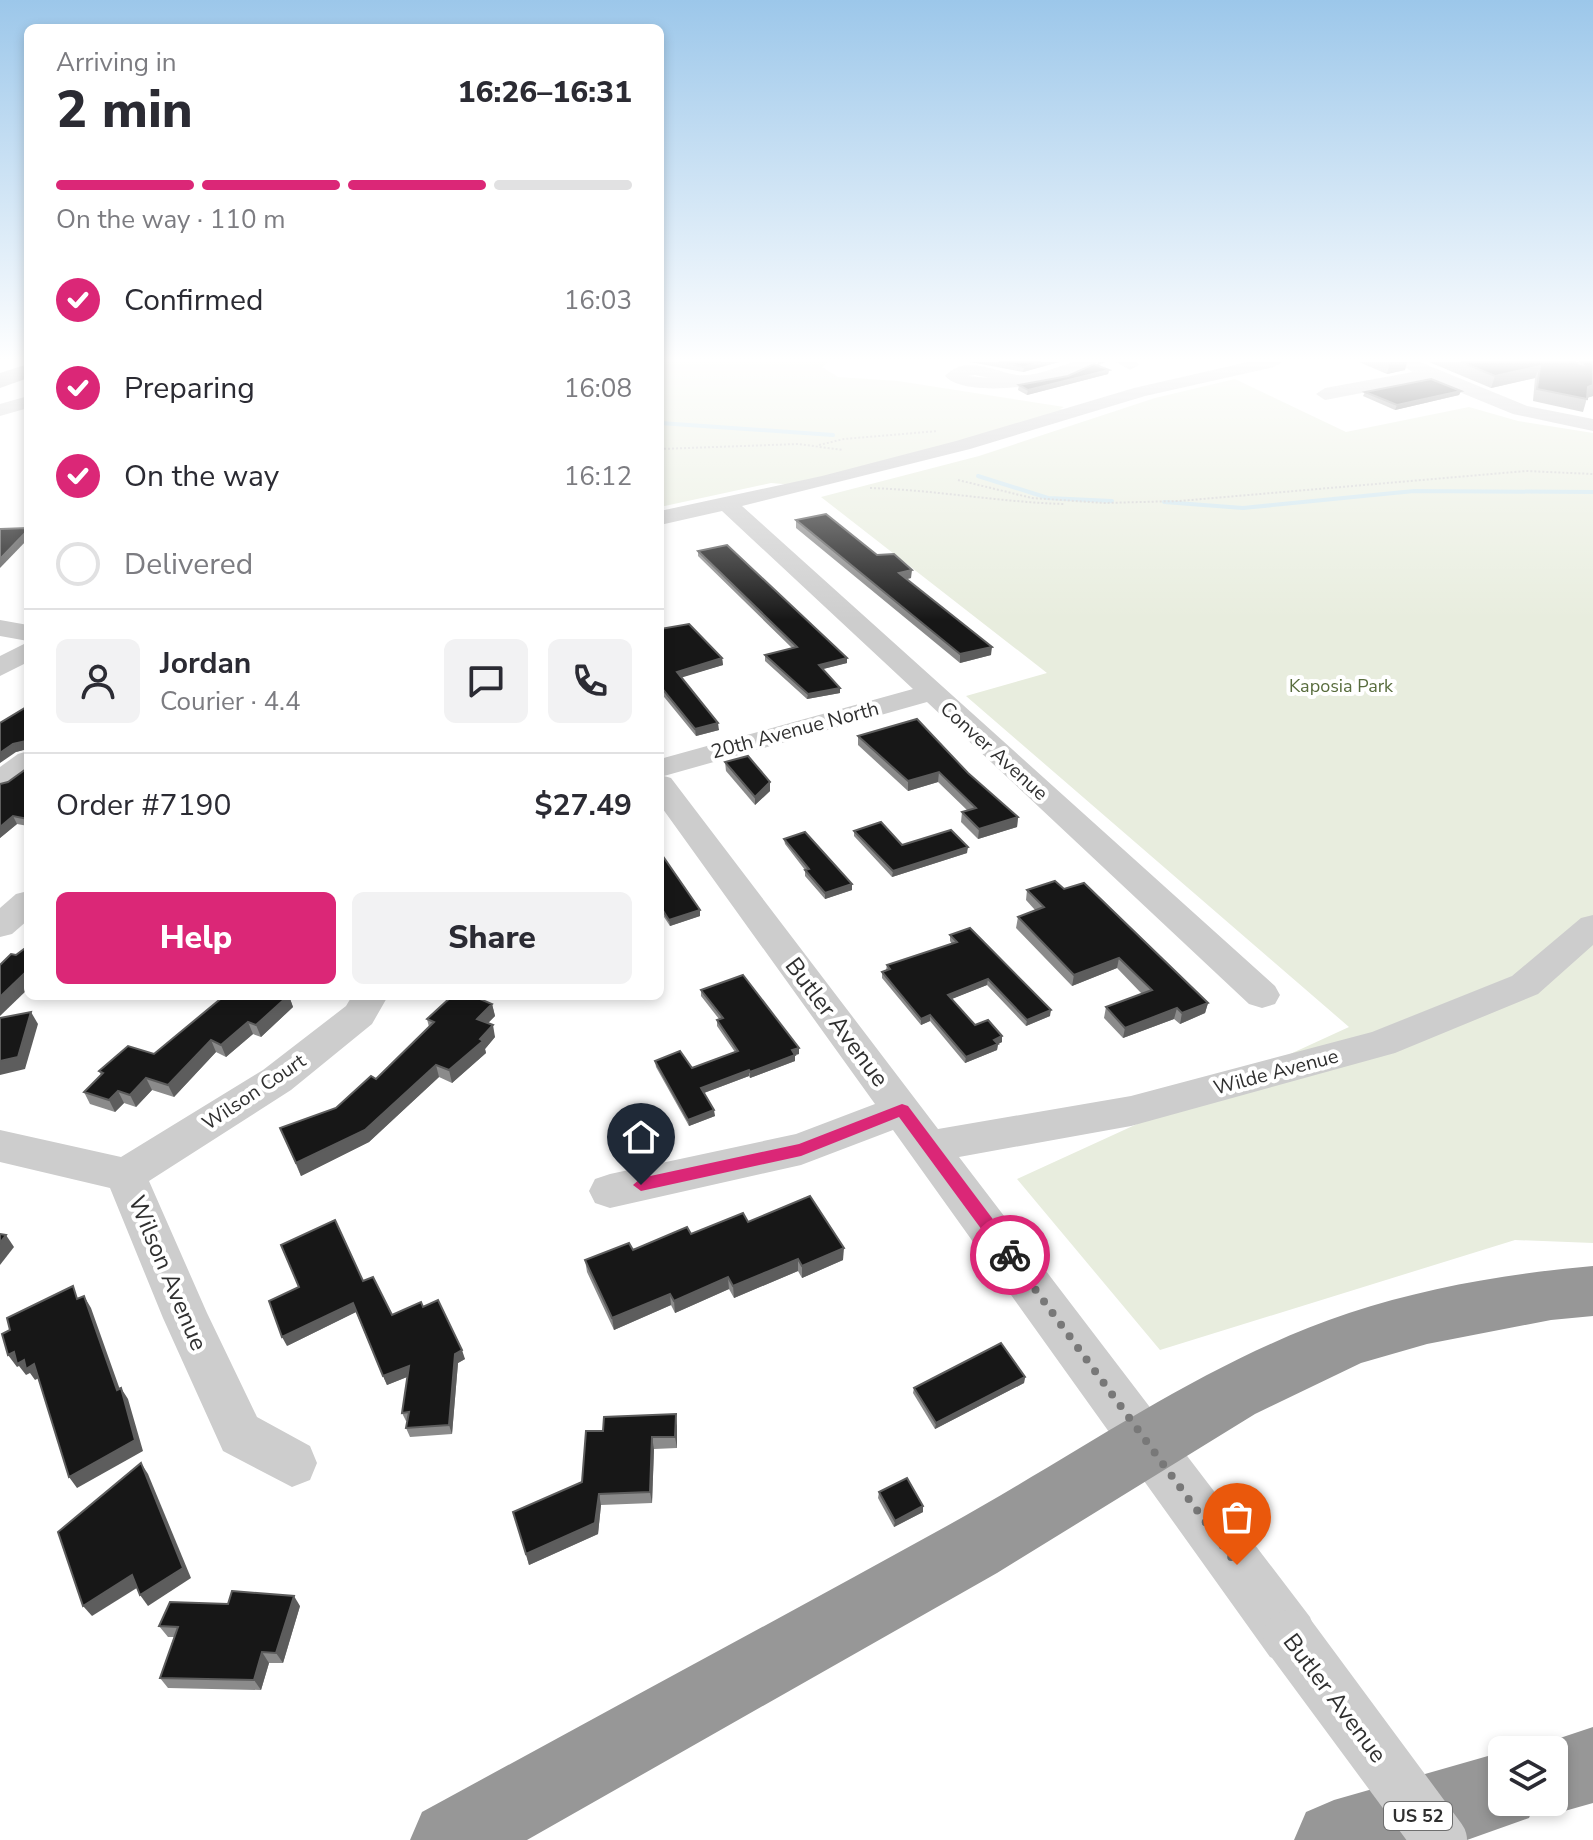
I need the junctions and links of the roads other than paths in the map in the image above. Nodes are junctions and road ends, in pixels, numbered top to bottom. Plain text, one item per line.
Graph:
1 (952, 448) edge
2 (728, 505) junction
3 (664, 517) edge
4 (0, 628) edge
5 (24, 632) edge
6 (24, 653) edge
7 (0, 668) edge
8 (930, 693) junction
9 (24, 763) edge
10 (664, 767) edge
11 (0, 781) edge
12 (664, 789) edge
13 (24, 905) edge
14 (0, 926) edge
15 (1593, 926) edge
16 (1262, 995) dead end
17 (368, 1000) edge
18 (902, 1110) junction
19 (0, 1146) edge
20 (930, 1146) junction
21 (126, 1175) junction
22 (610, 1191) dead end
23 (1593, 1291) edge
24 (1149, 1446) junction
25 (292, 1463) dead end
26 (1593, 1765) edge
27 (1568, 1772) edge
28 (1488, 1795) edge
29 (450, 1840) edge
30 (1334, 1840) edge
31 (1440, 1840) edge

1 - 2 street
2 - 3 street
2 - 8 street, Conver Avenue
4 - 5 street
6 - 7 street
8 - 10 street, 20th Avenue North
8 - 16 street, Conver Avenue
9 - 11 street
12 - 18 street, Butler Avenue
13 - 14 street
15 - 20 street, Wilde Avenue
17 - 21 street, Wilson Court
18 - 20 street, Butler Avenue
18 - 22 street
19 - 21 street, Wilson Avenue
20 - 24 street, Butler Avenue
21 - 25 street, Wilson Avenue
23 - 24 highway
24 - 29 highway
24 - 31 street, Butler Avenue, bridge
26 - 27 highway
28 - 30 highway, US 52

